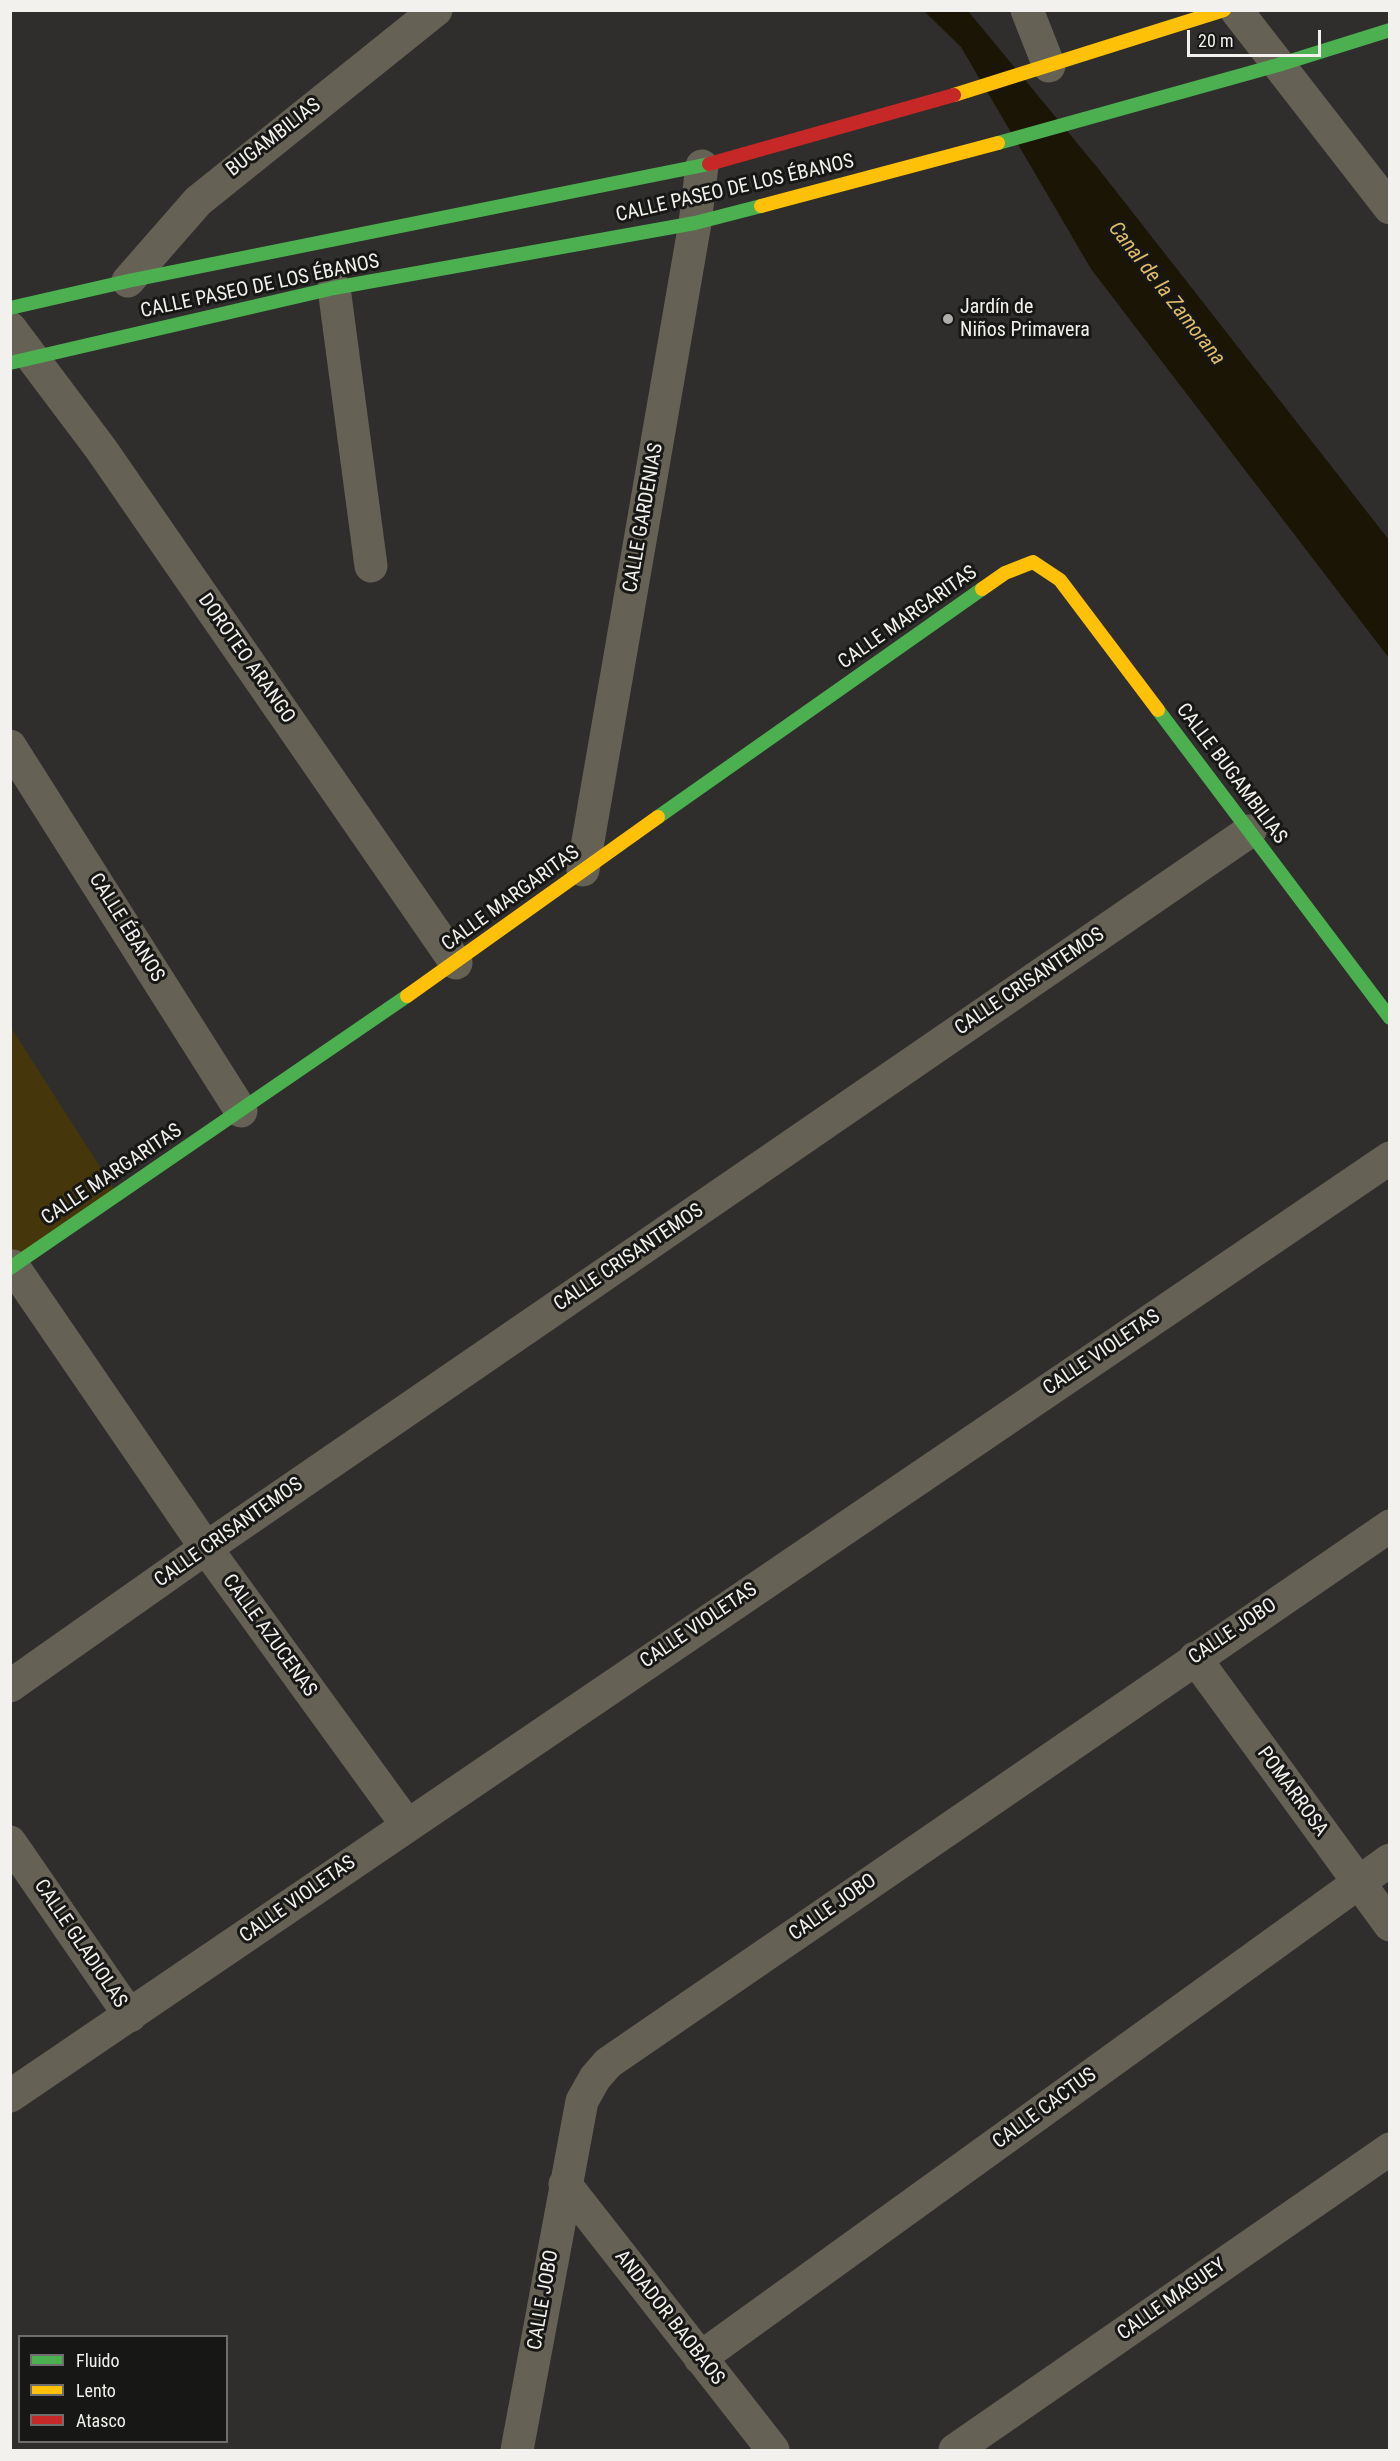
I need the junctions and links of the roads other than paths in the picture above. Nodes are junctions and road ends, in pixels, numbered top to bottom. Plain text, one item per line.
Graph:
1 (436, 10) edge
2 (1028, 10) edge
3 (1224, 10) edge
4 (1236, 10) edge
5 (1389, 30) edge
6 (1278, 65) junction
7 (1041, 68) junction
8 (702, 166) junction
9 (1389, 208) edge
10 (695, 223) junction
11 (128, 281) junction
12 (334, 288) junction
13 (10, 309) edge
14 (10, 328) edge
15 (22, 361) edge
16 (1033, 562) joint
17 (371, 566) dead end
18 (10, 747) edge
19 (1250, 831) junction
20 (583, 870) junction
21 (456, 963) junction
22 (1389, 1018) edge
23 (241, 1110) junction
24 (1389, 1158) edge
25 (12, 1267) edge
26 (1389, 1526) edge
27 (206, 1548) junction
28 (1196, 1658) junction
29 (10, 1686) edge
30 (407, 1825) junction
31 (10, 1842) edge
32 (1389, 1860) edge
33 (1358, 1882) junction
34 (1389, 1925) edge
35 (130, 2016) junction
36 (10, 2096) edge
37 (1389, 2149) edge
38 (565, 2184) junction
39 (700, 2358) junction
40 (517, 2451) edge
41 (773, 2451) edge
42 (955, 2451) edge

1 - 11 street, BUGAMBILIAS
2 - 7 street
3 - 7 main road, CALLE PASEO DE LOS ÉBANOS
4 - 6 street
5 - 6 main road, CALLE PASEO DE LOS ÉBANOS
6 - 9 street
6 - 10 main road, CALLE PASEO DE LOS ÉBANOS
7 - 8 main road, CALLE PASEO DE LOS ÉBANOS
8 - 10 street, CALLE GARDENIAS
8 - 11 main road, CALLE PASEO DE LOS ÉBANOS
10 - 12 main road, CALLE PASEO DE LOS ÉBANOS
10 - 20 street, CALLE GARDENIAS
11 - 13 main road, CALLE PASEO DE LOS ÉBANOS
12 - 15 main road, CALLE PASEO DE LOS ÉBANOS
12 - 17 street
14 - 15 street, DOROTEO ARANGO
15 - 21 street, DOROTEO ARANGO
16 - 19 main road, CALLE BUGAMBILIAS
16 - 20 main road, CALLE MARGARITAS
18 - 23 street, CALLE ÉBANOS
19 - 22 main road, CALLE BUGAMBILIAS
19 - 27 street, CALLE CRISANTEMOS
20 - 21 main road, CALLE MARGARITAS
21 - 23 main road, CALLE MARGARITAS
23 - 25 main road, CALLE MARGARITAS
24 - 30 street, CALLE VIOLETAS
25 - 27 street, CALLE AZUCENAS
26 - 28 street, CALLE JOBO
27 - 29 street, CALLE CRISANTEMOS
27 - 30 street, CALLE AZUCENAS
28 - 33 street, POMARROSA
28 - 38 street, CALLE JOBO
30 - 35 street, CALLE VIOLETAS
31 - 35 street, CALLE GLADIOLAS
32 - 33 street, CALLE CACTUS
33 - 34 street, POMARROSA
33 - 39 street, CALLE CACTUS
35 - 36 street, CALLE VIOLETAS
37 - 42 street, CALLE MAGUEY
38 - 39 street, ANDADOR BAOBAOS
38 - 40 street, CALLE JOBO
39 - 41 street, ANDADOR BAOBAOS

